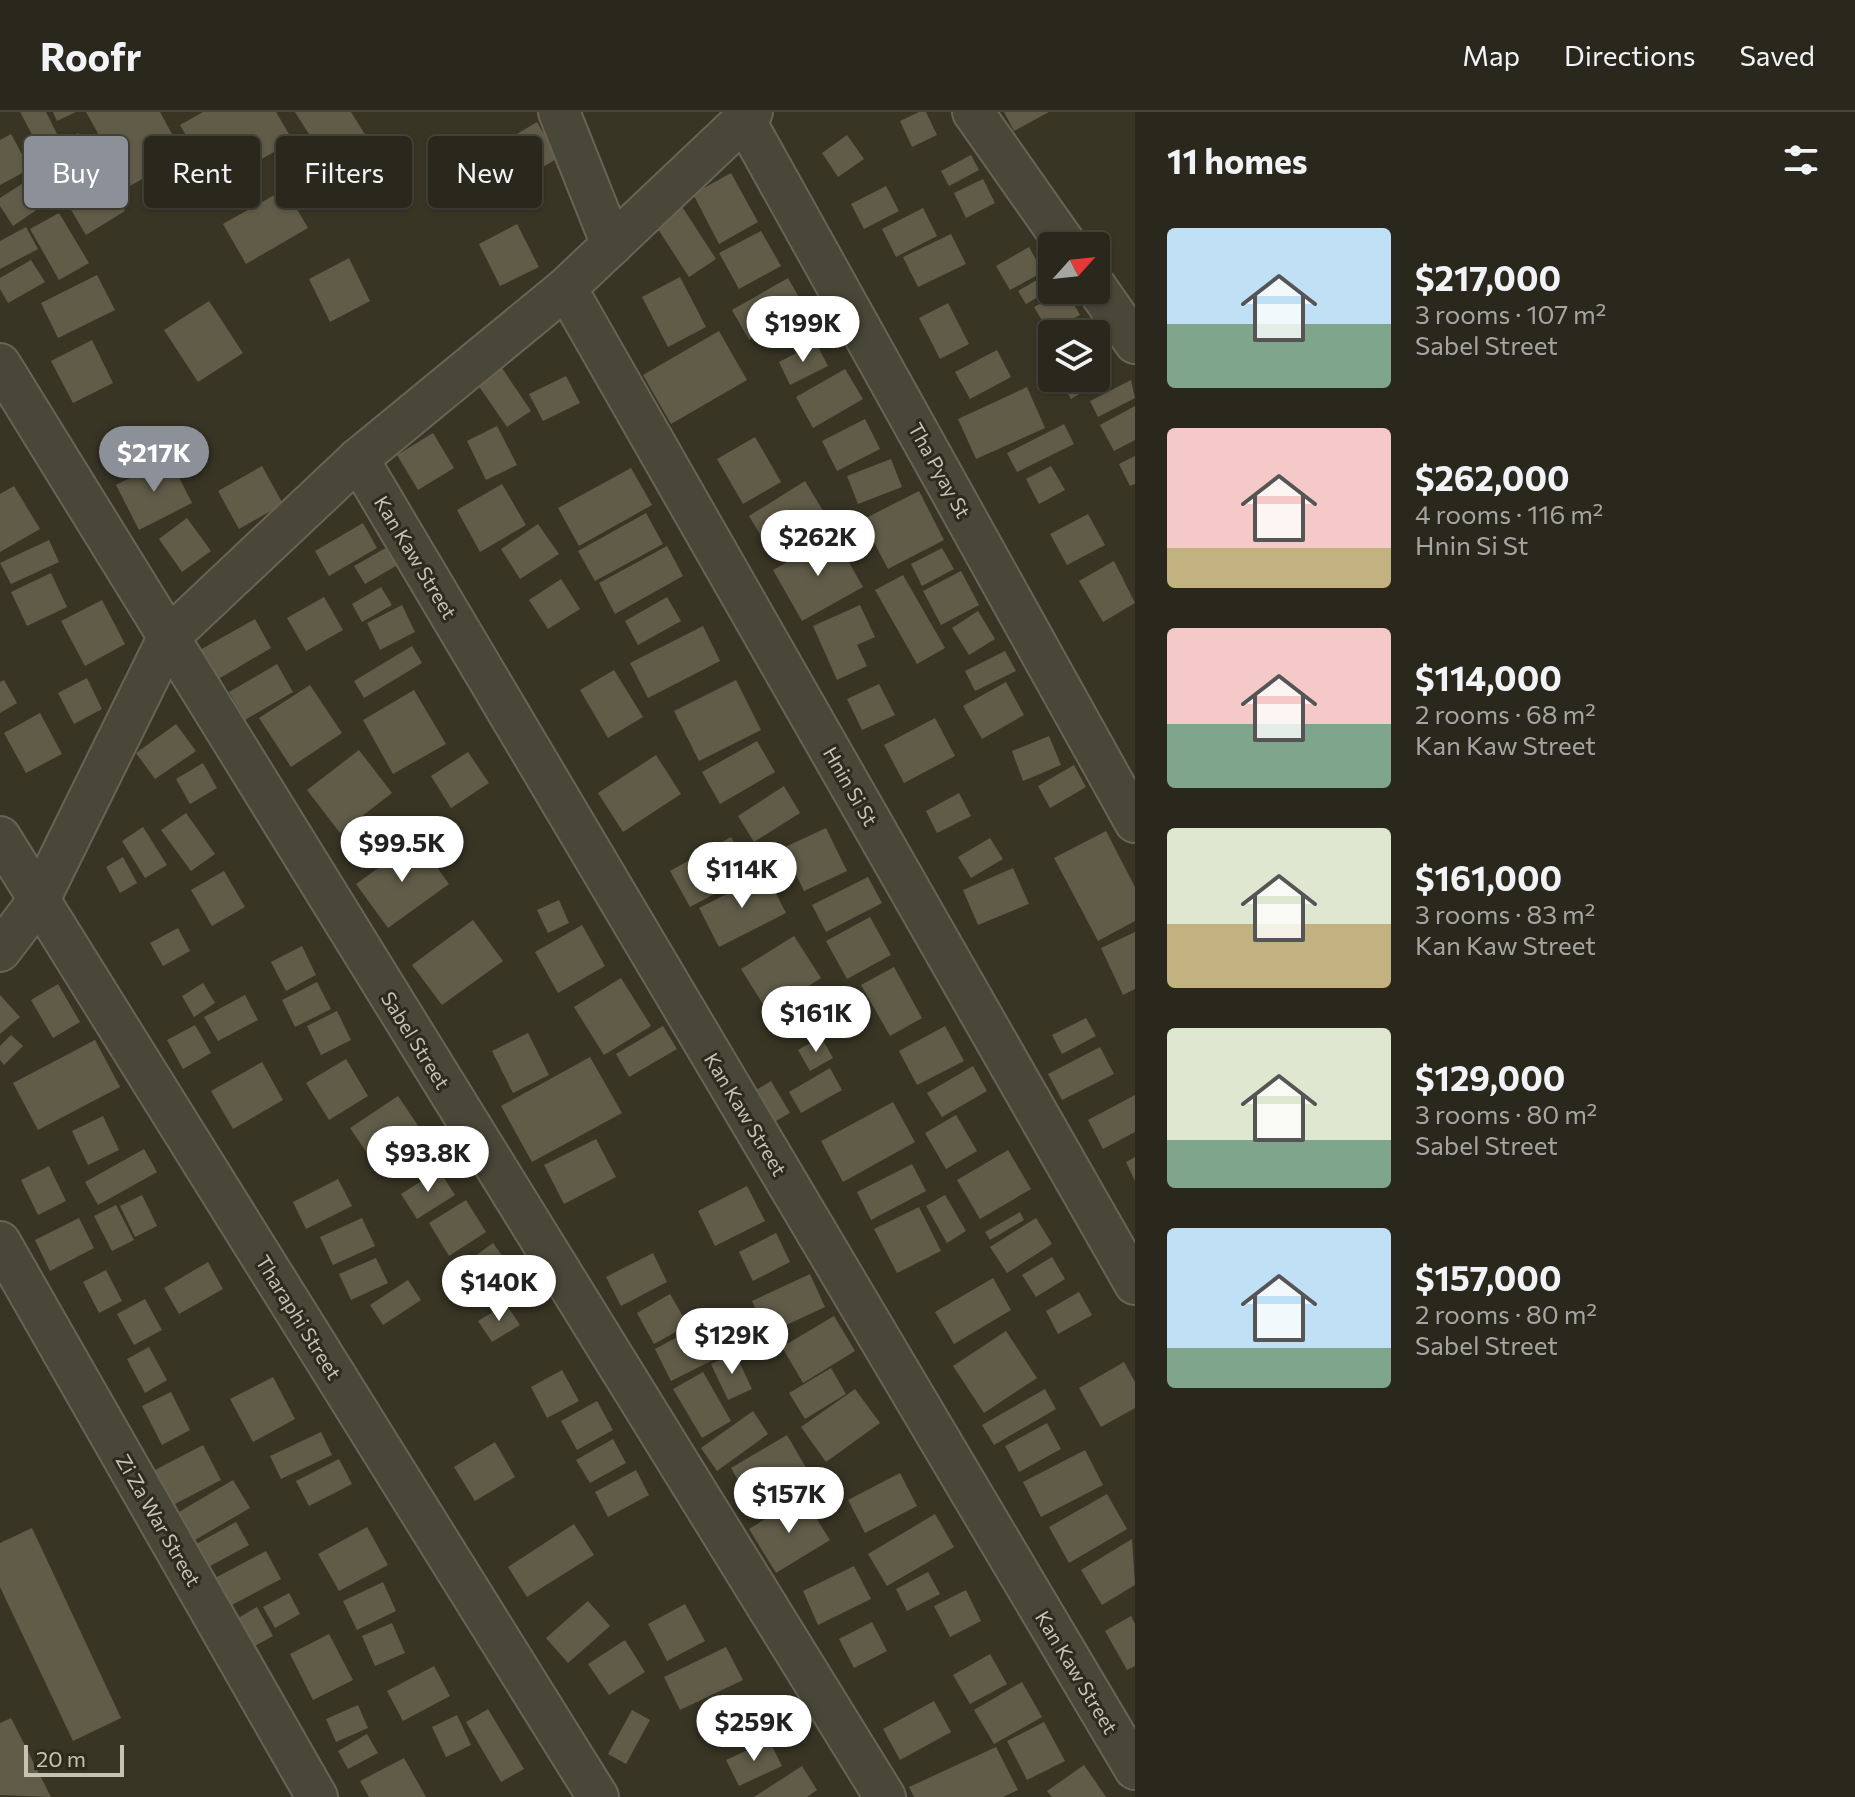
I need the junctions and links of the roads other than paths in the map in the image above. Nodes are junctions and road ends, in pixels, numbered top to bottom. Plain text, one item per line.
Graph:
1 (559, 112) edge
2 (973, 112) edge
3 (748, 116) edge
4 (1057, 232) edge
5 (612, 245) junction
6 (566, 288) junction
7 (1108, 304) edge
8 (1135, 343) edge
9 (0, 364) edge
10 (358, 459) junction
11 (168, 638) junction
12 (1135, 822) edge
13 (0, 837) edge
14 (39, 900) junction
15 (0, 951) edge
16 (0, 1242) edge
17 (1135, 1284) edge
18 (1135, 1769) edge
19 (317, 1797) edge
20 (598, 1797) edge
21 (885, 1797) edge

1 - 5 street
2 - 4 street
3 - 5 street
3 - 12 street, Tha Pyay St
5 - 6 street
6 - 10 street
6 - 17 street, Hnin Si St
7 - 8 street
9 - 11 street, Sabel Street
10 - 11 street
10 - 18 street, Kan Kaw Street
11 - 14 street
11 - 21 street, Sabel Street
13 - 14 street, Tharaphi Street
14 - 15 street
14 - 20 street, Tharaphi Street
16 - 19 street, Zi Za War Street

